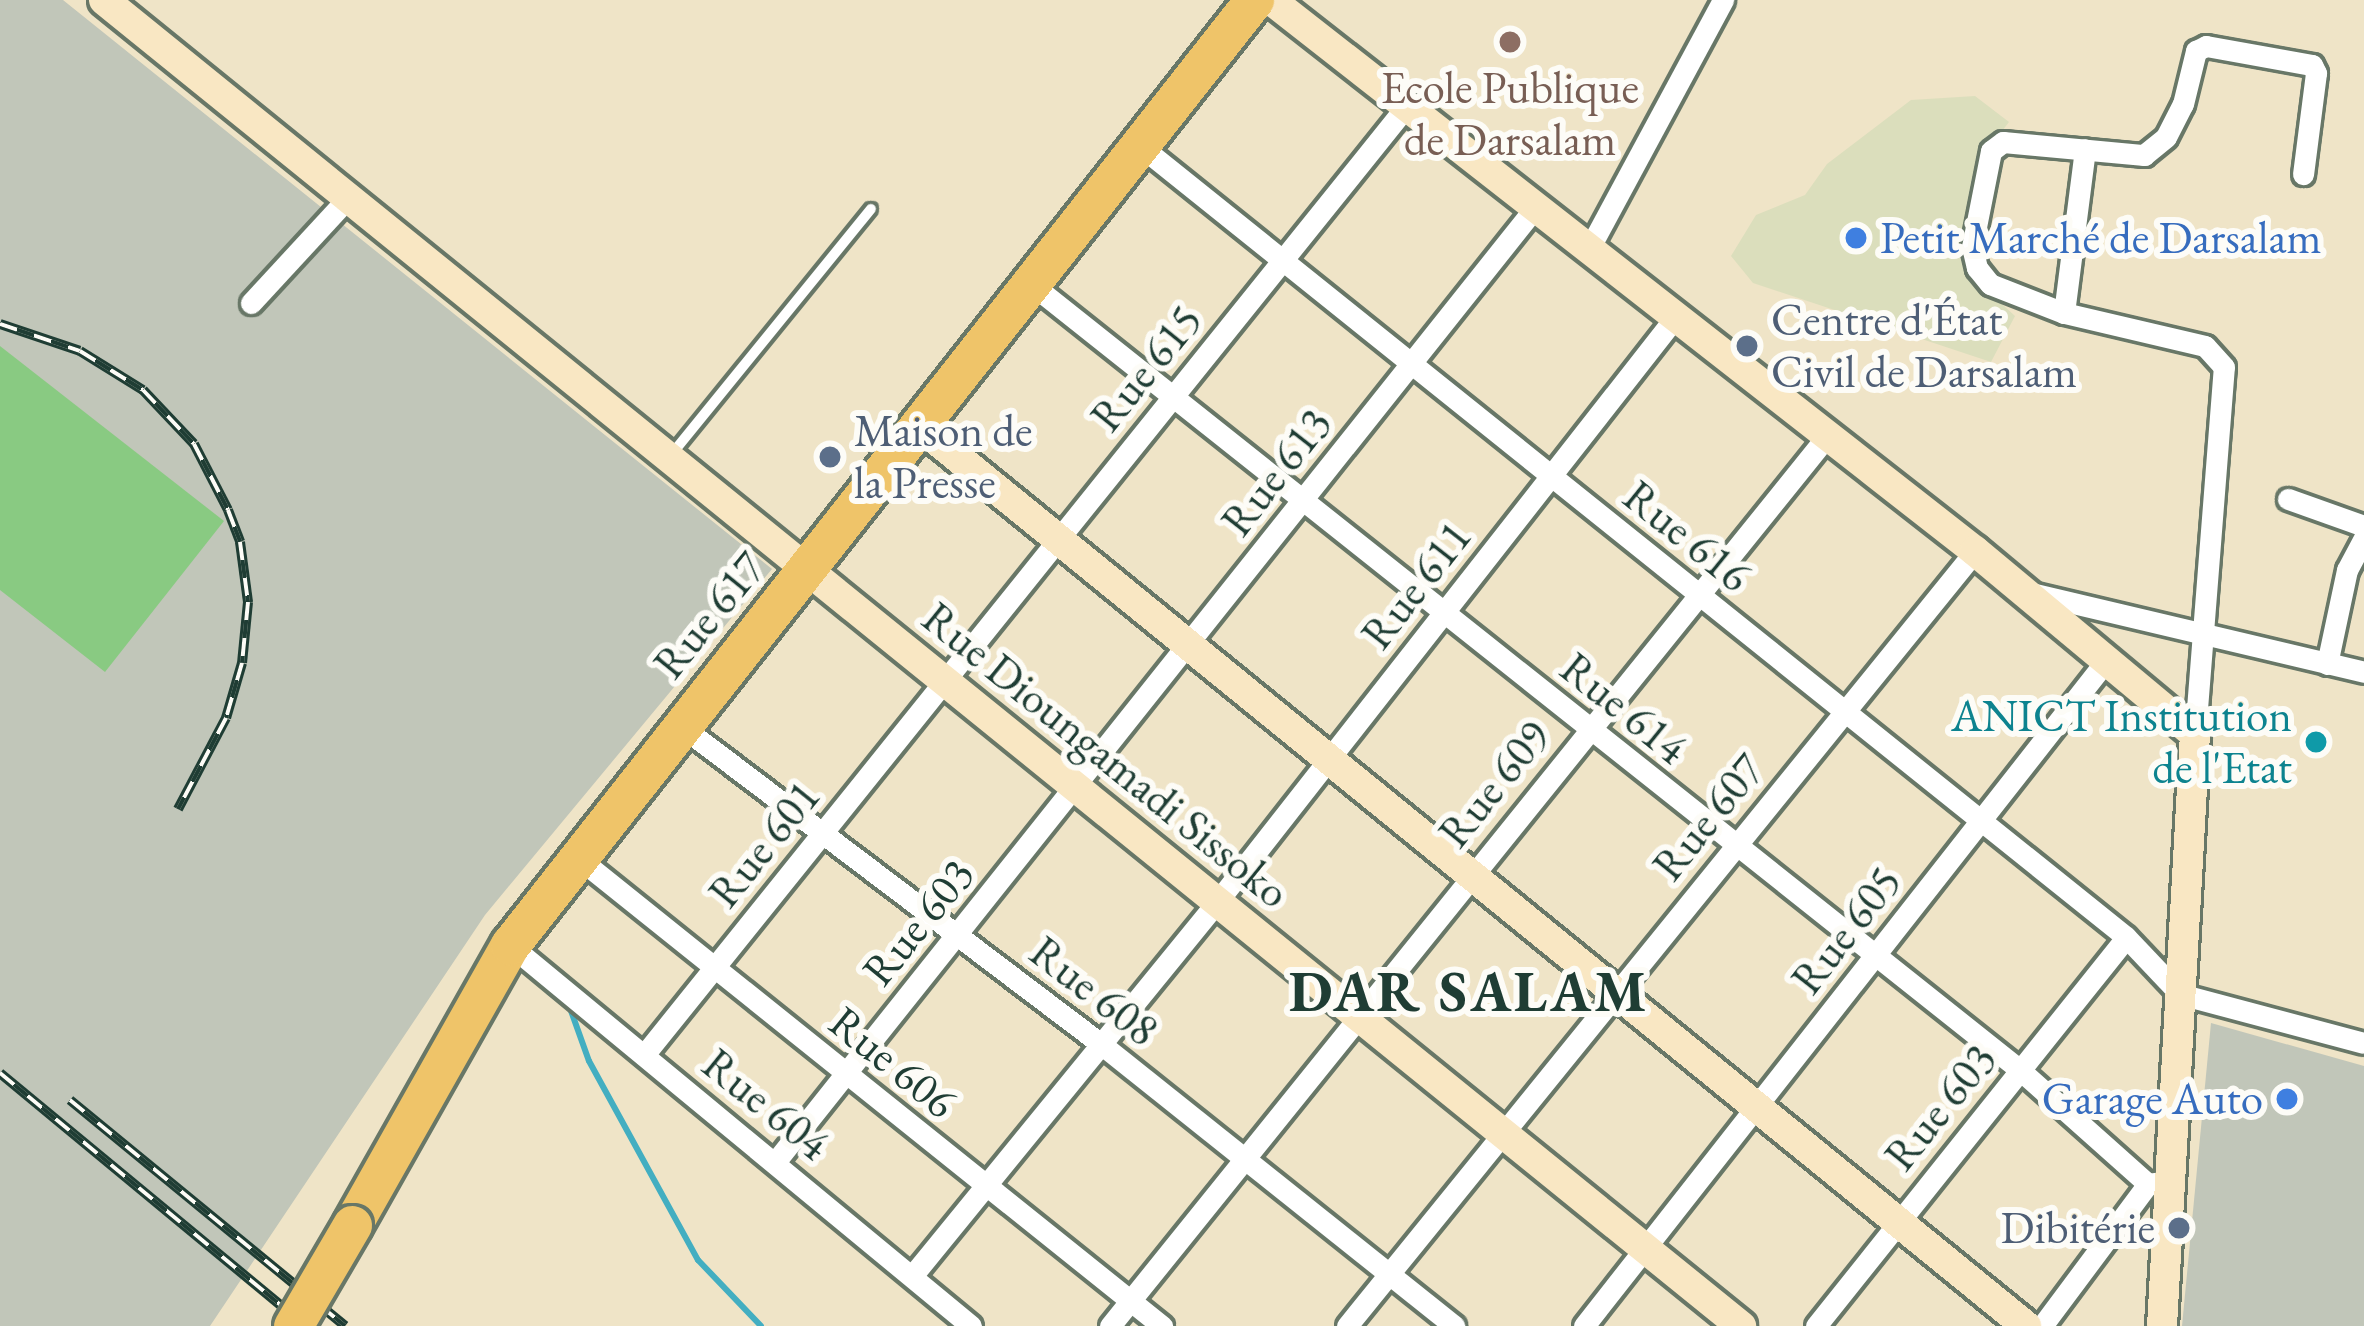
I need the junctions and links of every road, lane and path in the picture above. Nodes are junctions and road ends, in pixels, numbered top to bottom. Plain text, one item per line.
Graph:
1 (104, 0) edge
2 (1254, 0) edge
3 (1271, 0) edge
4 (1723, 0) edge
5 (1409, 104) junction
6 (1138, 145) junction
7 (2085, 149) junction
8 (2303, 174) dead end
9 (348, 198) junction
10 (1537, 205) junction
11 (872, 209) dead end
12 (1590, 247) junction
13 (1282, 261) junction
14 (1030, 283) junction
15 (251, 303) dead end
16 (2064, 313) junction
17 (1677, 315) junction
18 (1411, 364) junction
19 (1172, 398) junction
20 (919, 426) junction
21 (1828, 435) junction
22 (669, 458) junction
23 (1551, 476) junction
24 (2288, 499) dead end
25 (1303, 502) junction
26 (2364, 526) edge
27 (2364, 538) edge
28 (1058, 540) junction
29 (1975, 551) junction
30 (807, 570) junction
31 (2028, 593) junction
32 (1698, 594) junction
33 (1444, 613) junction
34 (2202, 636) junction
35 (1188, 645) junction
36 (2109, 657) junction
37 (2327, 664) junction
38 (2364, 672) edge
39 (945, 681) junction
40 (1844, 711) junction
41 (681, 726) junction
42 (1589, 729) junction
43 (2195, 734) junction
44 (1329, 760) junction
45 (1076, 787) junction
46 (1980, 821) junction
47 (820, 836) junction
48 (1734, 847) junction
49 (577, 857) junction
50 (1471, 875) junction
51 (1217, 902) junction
52 (958, 935) junction
53 (2126, 938) junction
54 (510, 945) junction
55 (1875, 956) junction
56 (714, 969) junction
57 (1616, 993) junction
58 (2180, 994) junction
59 (1357, 1015) junction
60 (2364, 1043) edge
61 (1100, 1044) junction
62 (644, 1055) junction
63 (2020, 1070) junction
64 (846, 1074) junction
65 (1757, 1108) junction
66 (1502, 1132) junction
67 (1242, 1158) junction
68 (776, 1161) junction
69 (2159, 1183) junction
70 (986, 1185) junction
71 (1898, 1222) junction
72 (1646, 1250) junction
73 (1389, 1274) junction
74 (912, 1276) junction
75 (1129, 1298) junction
76 (293, 1326) edge
77 (971, 1326) edge
78 (1110, 1326) edge
79 (1162, 1326) edge
80 (1347, 1326) edge
81 (1454, 1326) edge
82 (1584, 1326) edge
83 (1741, 1326) edge
84 (1816, 1326) edge
85 (2026, 1326) edge
86 (2042, 1326) edge
87 (2162, 1326) edge

1 - 9 street, Rue Dioungamadi Sissoko
2 - 6 highway, Rue 617
3 - 5 street
4 - 12 street
5 - 10 street
5 - 13 street, Rue 615
6 - 13 street, Rue 616
6 - 14 highway, Rue 617
7 - 8 street
7 - 16 street
7 - 16 street
9 - 15 street
9 - 22 street, Rue Dioungamadi Sissoko
10 - 12 street
10 - 18 street, Rue 613
11 - 22 lane
12 - 17 street
13 - 18 street, Rue 616
13 - 19 street, Rue 615
14 - 19 street, Rue 614
14 - 20 highway, Rue 617
16 - 34 street
17 - 21 street
17 - 23 street, Rue 611
18 - 23 street, Rue 616
18 - 25 street, Rue 613
19 - 25 street, Rue 614
19 - 28 street, Rue 615
20 - 28 street
20 - 30 highway, Rue 617
21 - 29 street
21 - 32 street, Rue 609
22 - 30 street, Rue Dioungamadi Sissoko
23 - 32 street, Rue 616
23 - 33 street, Rue 611
24 - 26 street
25 - 33 street, Rue 614
25 - 35 street, Rue 613
27 - 37 street
28 - 35 street
28 - 39 street, Rue 615
29 - 31 street
29 - 40 street, Rue 607
30 - 39 street, Rue Dioungamadi Sissoko
30 - 41 highway, Rue 617
31 - 34 street
31 - 36 street
32 - 40 street, Rue 616
32 - 42 street, Rue 609
33 - 42 street, Rue 614
33 - 44 street, Rue 611
34 - 37 street
34 - 43 street
35 - 44 street
35 - 45 street, Rue 613
36 - 43 street
36 - 46 street, Rue 605
37 - 38 street
39 - 45 street, Rue Dioungamadi Sissoko
39 - 47 street, Rue 601
40 - 46 street, Rue 616
40 - 48 street, Rue 607
41 - 47 street, Rue 608
41 - 49 highway, Rue 617
42 - 48 street, Rue 614
42 - 50 street, Rue 609
43 - 58 street
44 - 50 street
44 - 51 street, Rue 611
45 - 51 street, Rue Dioungamadi Sissoko
45 - 52 street, Rue 603
46 - 53 street, Rue 616
46 - 55 street, Rue 605
47 - 52 street, Rue 608
47 - 56 street, Rue 601
48 - 55 street, Rue 614
48 - 57 street, Rue 607
49 - 54 highway, Rue 617
49 - 56 street, Rue 606
50 - 57 street
50 - 59 street, Rue 609
51 - 59 street, Rue Dioungamadi Sissoko
51 - 61 street
52 - 61 street, Rue 608
52 - 64 street, Rue 603
53 - 58 street, Rue 616
53 - 63 street, Rue 603
54 - 62 street, Rue 604
54 - 76 highway, Rue 617, bridge
55 - 63 street, Rue 614
55 - 65 street, Rue 605
56 - 62 street, Rue 601
56 - 64 street, Rue 606
57 - 65 street
57 - 66 street, Rue 607
58 - 60 street
58 - 69 street
59 - 66 street, Rue Dioungamadi Sissoko
59 - 67 street
61 - 67 street, Rue 608
61 - 70 street
62 - 68 street, Rue 604
63 - 69 street, Rue 614
63 - 71 street, Rue 603
64 - 68 street, Rue 603
64 - 70 street, Rue 606
65 - 71 street
65 - 72 street, Rue 605
66 - 72 street, Rue Dioungamadi Sissoko
66 - 73 street
67 - 73 street, Rue 608
67 - 75 street
68 - 74 street, Rue 604
69 - 86 street
69 - 87 street
70 - 74 street
70 - 75 street, Rue 606
71 - 84 street, Rue 603
71 - 85 street
72 - 82 street
72 - 83 street, Rue Dioungamadi Sissoko
73 - 80 street
73 - 81 street, Rue 608
74 - 77 street, Rue 604
75 - 78 street
75 - 79 street, Rue 606

